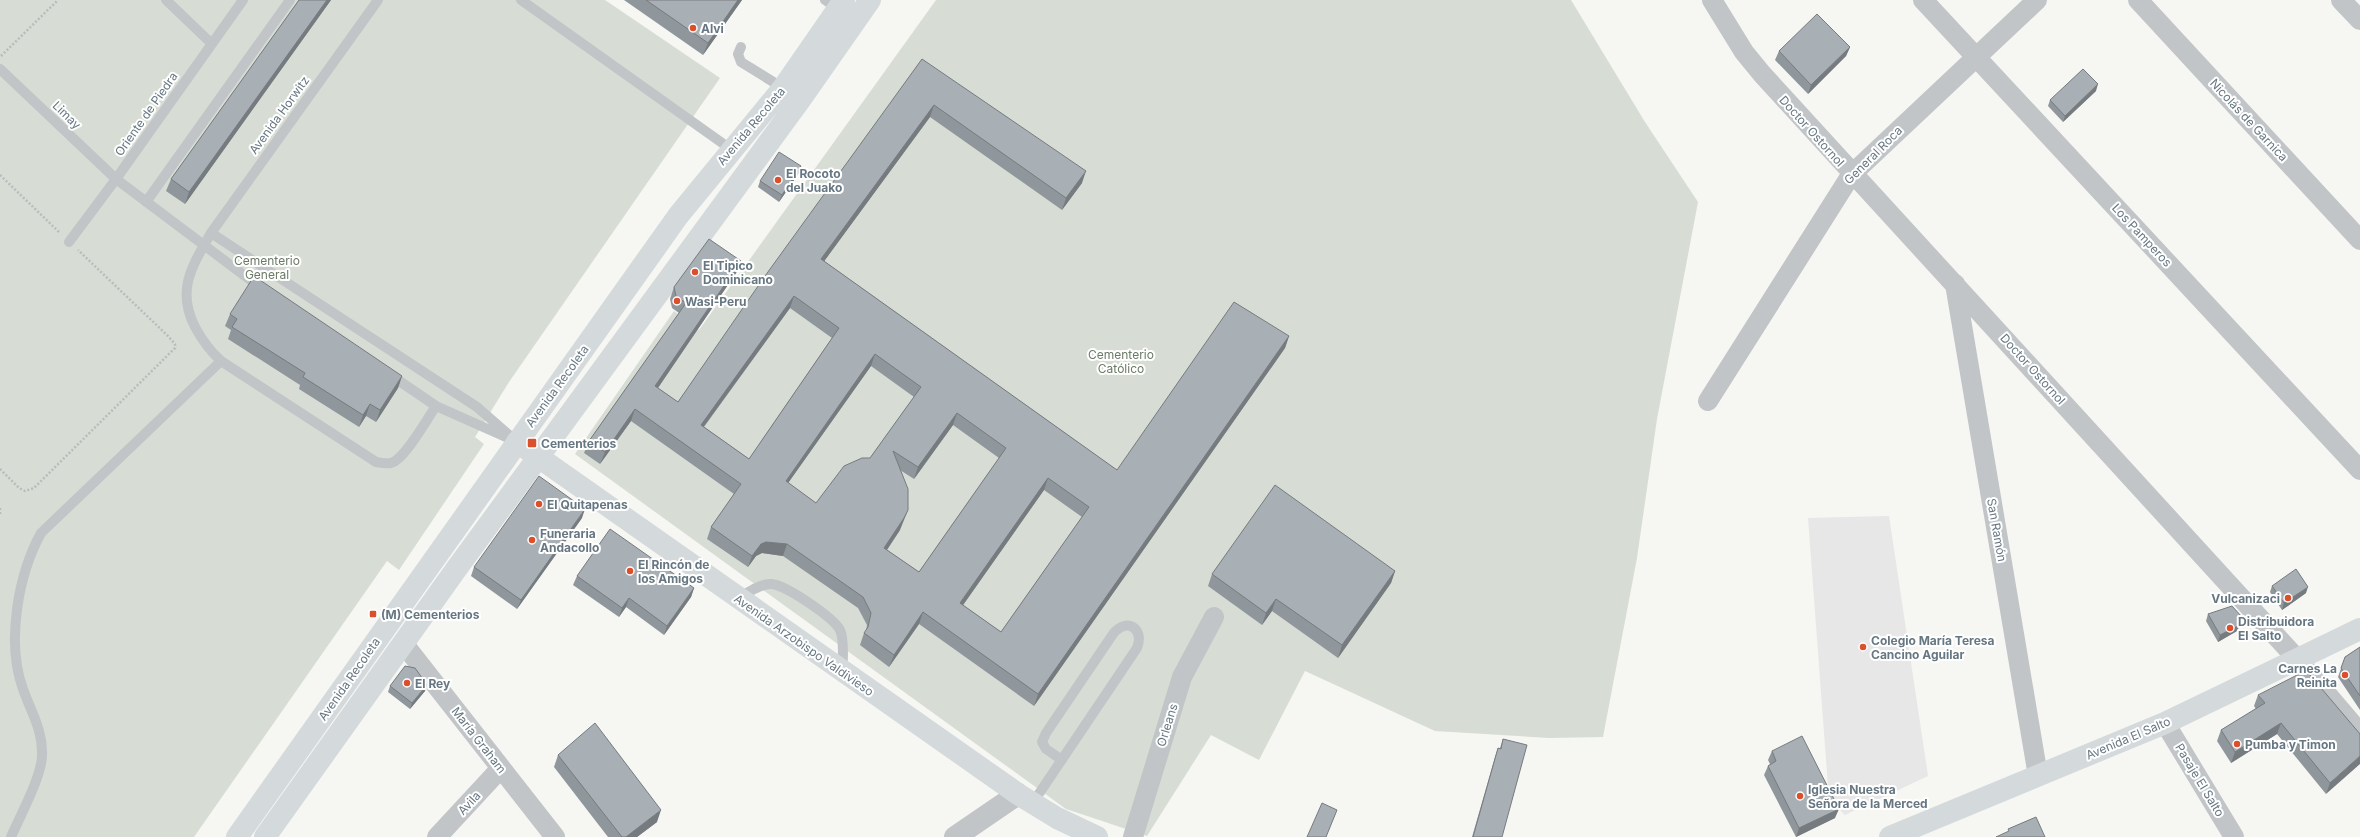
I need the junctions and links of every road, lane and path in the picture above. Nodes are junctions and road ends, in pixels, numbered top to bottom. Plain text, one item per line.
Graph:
1 (58, 0) edge
2 (166, 0) edge
3 (243, 0) edge
4 (290, 0) edge
5 (378, 0) edge
6 (521, 0) edge
7 (870, 0) edge
8 (1712, 0) edge
9 (1923, 0) edge
10 (2037, 0) edge
11 (2138, 0) edge
12 (2341, 0) edge
13 (836, 3) edge
14 (2360, 20) edge
15 (212, 44) junction
16 (741, 47) dead end
17 (0, 57) edge
18 (1976, 57) junction
19 (0, 69) edge
20 (783, 88) junction
21 (732, 150) junction
22 (0, 175) edge
23 (1851, 175) junction
24 (116, 179) junction
25 (146, 202) junction
26 (211, 233) junction
27 (2360, 240) edge
28 (69, 242) junction
29 (204, 246) junction
30 (1955, 284) junction
31 (272, 296) edge
32 (221, 361) junction
33 (377, 366) edge
34 (1708, 401) dead end
35 (436, 406) junction
36 (517, 442) junction
37 (539, 458) junction
38 (0, 469) edge
39 (2360, 470) edge
40 (0, 508) edge
41 (0, 514) edge
42 (737, 598) junction
43 (1214, 617) dead end
44 (2360, 629) edge
45 (403, 643) junction
46 (2298, 660) junction
47 (843, 672) junction
48 (2165, 723) junction
49 (2360, 732) edge
50 (1062, 760) junction
51 (501, 768) junction
52 (2038, 776) junction
53 (1025, 799) junction
54 (11, 837) edge
55 (237, 837) edge
56 (265, 837) edge
57 (437, 837) edge
58 (555, 837) edge
59 (955, 837) edge
60 (1097, 837) edge
61 (1133, 837) edge
62 (1890, 837) edge
63 (2234, 837) edge

1 - 17 path
2 - 15 lane
3 - 15 lane, Oriente de Piedra
4 - 25 lane
5 - 26 lane, Avenida Horwitz
6 - 21 lane
7 - 37 main road, Avenida Recoleta
8 - 23 street, Doctor Ostornol
9 - 18 street, Los Pamperos
10 - 18 street, General Roca
11 - 27 street, Nicolás de Garnica
12 - 14 street
13 - 20 main road, Avenida Recoleta
15 - 24 lane, Oriente de Piedra
16 - 20 lane
18 - 23 street, General Roca
18 - 39 street, Los Pamperos
19 - 24 lane, Limay
20 - 21 main road, Avenida Recoleta
21 - 36 main road, Avenida Recoleta
22 - 28 path
23 - 30 street, Doctor Ostornol
23 - 34 street, General Roca
24 - 25 lane
24 - 28 lane, Oriente de Piedra
25 - 29 lane
26 - 29 lane, Avenida Horwitz
26 - 36 lane
28 - 38 path
29 - 31 lane
29 - 32 lane, Avenida Horwitz
30 - 46 street, Doctor Ostornol
30 - 52 street, San Ramón
32 - 35 lane, Avenida Horwitz
32 - 54 lane
33 - 35 lane
35 - 36 lane
36 - 37 main road, Avenida Arzobispo Valdivieso
36 - 55 main road, Avenida Recoleta
37 - 42 main road, Avenida Arzobispo Valdivieso
37 - 45 main road, Avenida Recoleta
40 - 41 path
42 - 47 main road, Avenida Arzobispo Valdivieso
42 - 47 lane
43 - 61 street, Orleans
44 - 46 main road, Avenida El Salto
45 - 51 street, María Graham
45 - 56 main road, Avenida Recoleta
46 - 48 main road, Avenida El Salto
46 - 49 street, Doctor Ostornol
47 - 53 main road, Avenida Arzobispo Valdivieso
48 - 52 main road, Avenida El Salto
48 - 63 street, Pasaje El Salto
50 - 50 lane
50 - 53 lane
51 - 57 street, Avila
51 - 58 street, María Graham
52 - 62 main road, Avenida El Salto
53 - 59 street
53 - 60 main road, Avenida Arzobispo Valdivieso

